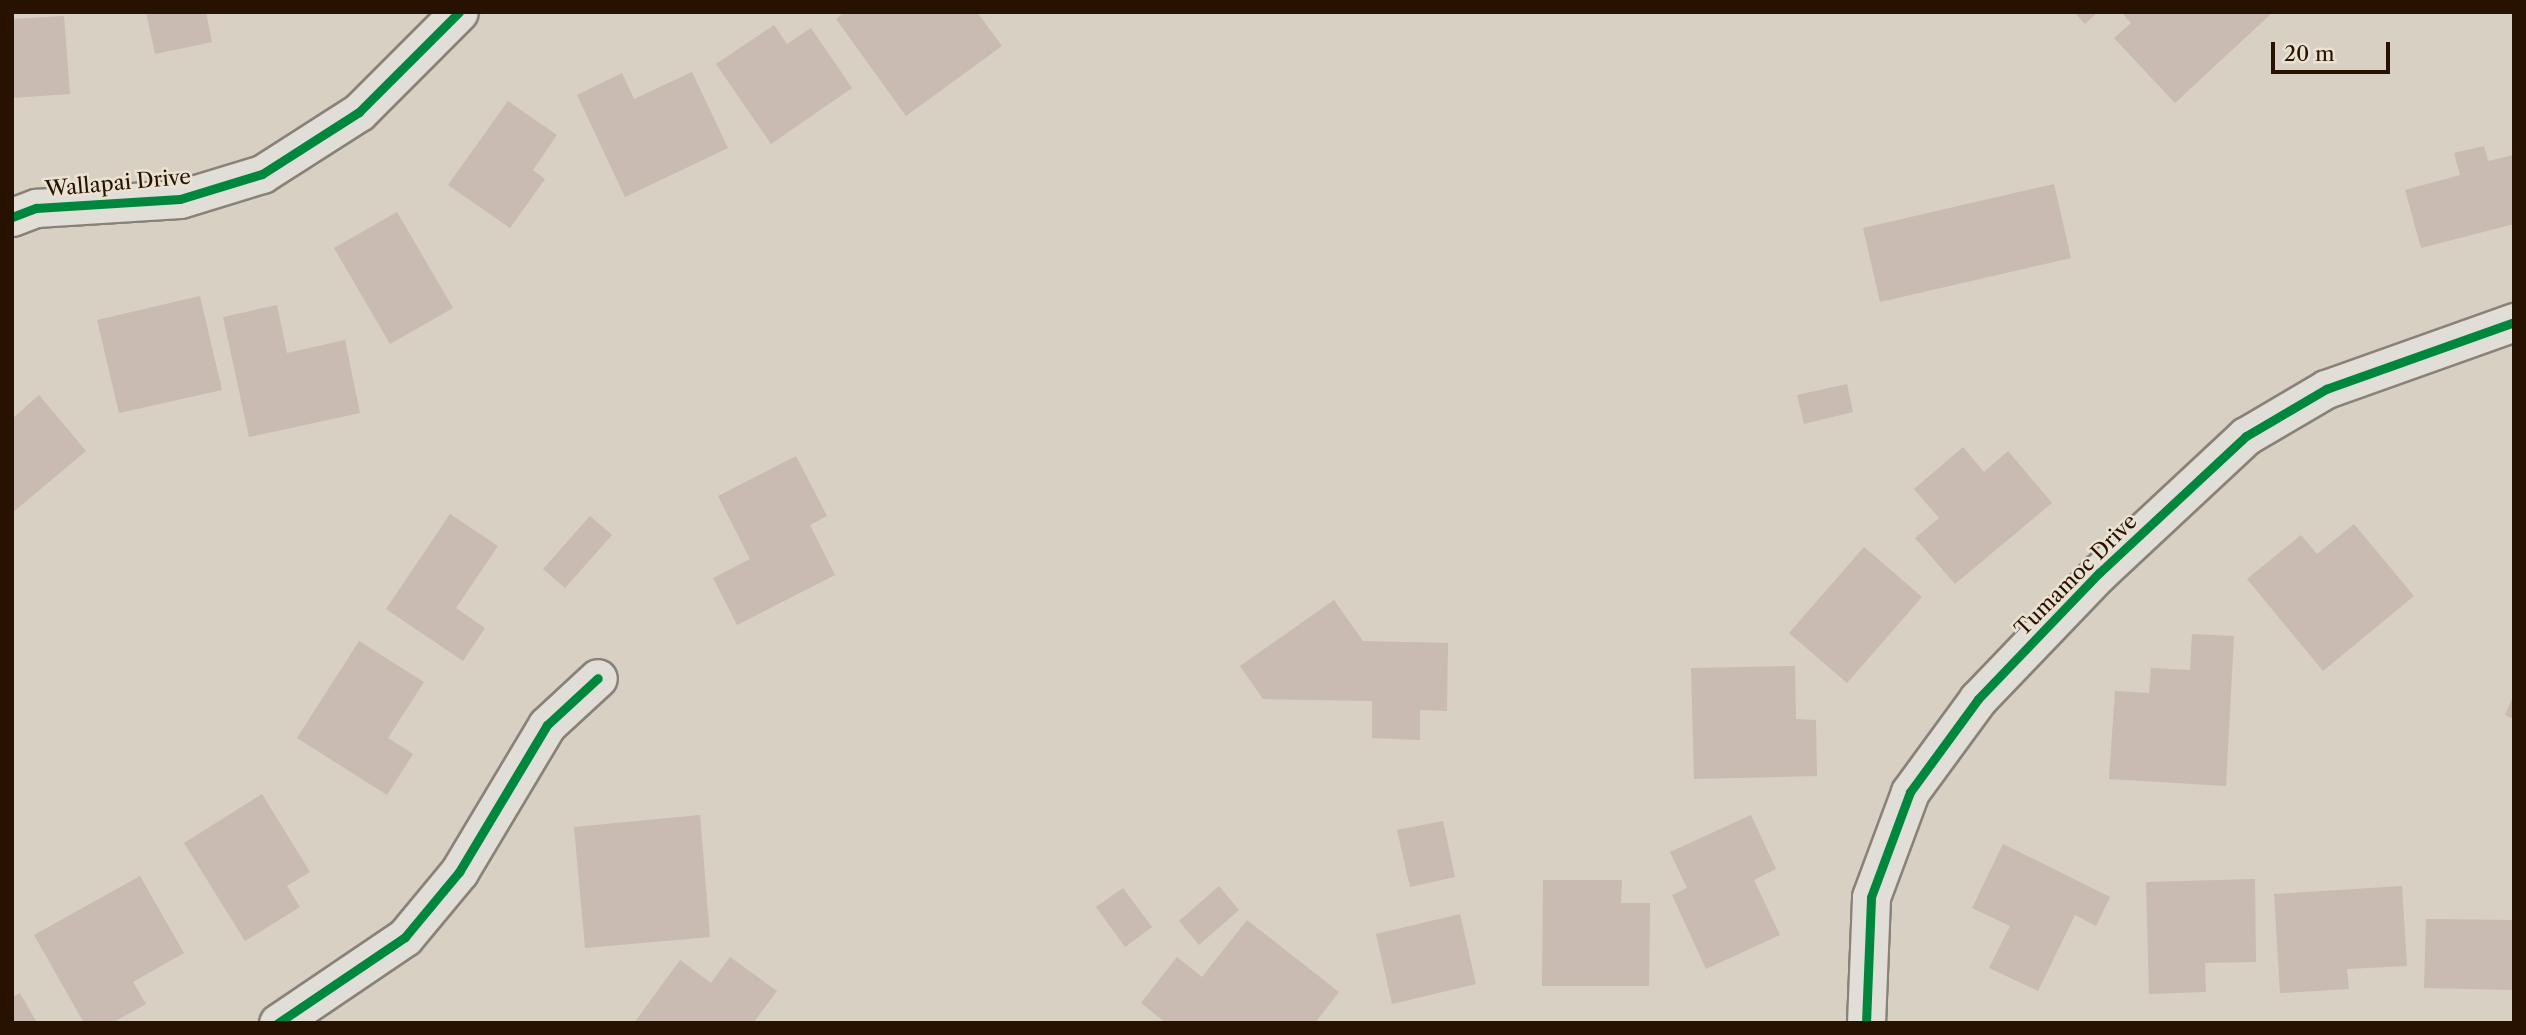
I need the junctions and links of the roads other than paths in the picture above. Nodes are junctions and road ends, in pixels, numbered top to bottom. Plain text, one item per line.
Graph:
1 (459, 12) edge
2 (12, 217) edge
3 (2514, 322) edge
4 (598, 678) dead end
5 (278, 1023) edge
6 (1866, 1023) edge

1 - 2 street, Wallapai Drive
3 - 6 street, Tumamoc Drive
4 - 5 street

